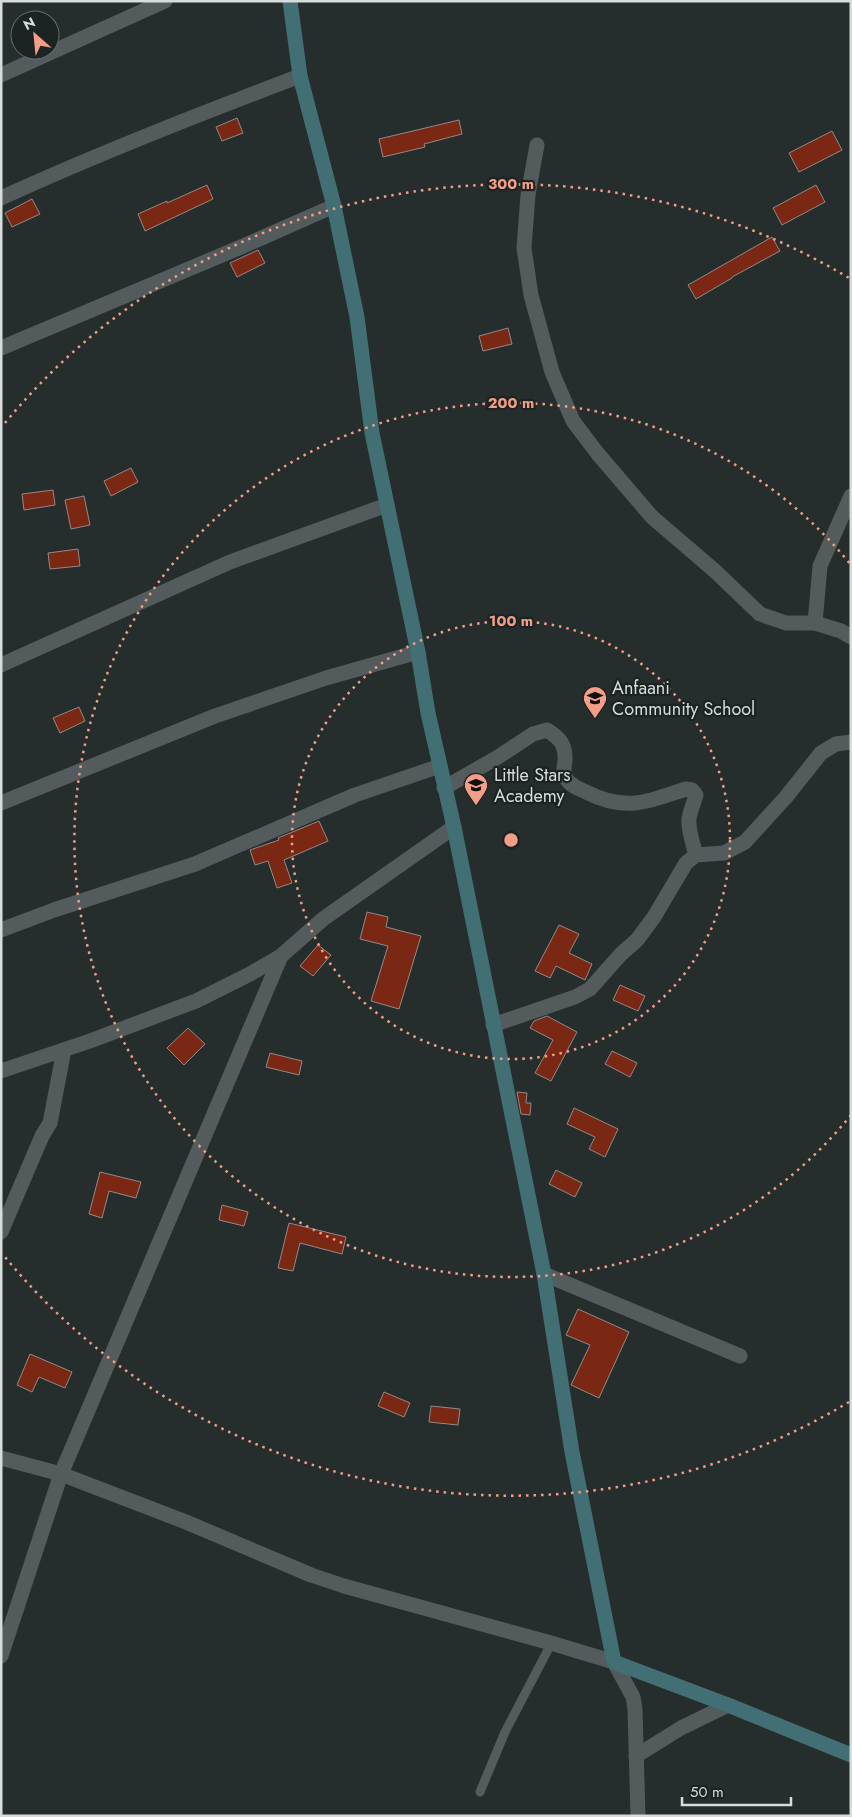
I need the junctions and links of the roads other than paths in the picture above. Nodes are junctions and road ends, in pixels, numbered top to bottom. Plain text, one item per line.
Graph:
1 (165, 1) edge
2 (290, 1) edge
3 (1, 75) edge
4 (300, 76) junction
5 (537, 144) dead end
6 (1, 198) edge
7 (334, 206) junction
8 (1, 348) edge
9 (851, 496) edge
10 (387, 506) junction
11 (815, 623) junction
12 (851, 637) edge
13 (418, 652) junction
14 (1, 665) edge
15 (851, 742) edge
16 (440, 766) junction
17 (444, 788) junction
18 (1, 803) edge
19 (454, 827) junction
20 (696, 855) junction
21 (1, 930) edge
22 (281, 956) junction
23 (493, 1025) junction
24 (64, 1050) junction
25 (1, 1071) edge
26 (1, 1232) edge
27 (544, 1274) junction
28 (740, 1356) dead end
29 (1, 1458) edge
30 (61, 1474) junction
31 (551, 1644) junction
32 (1, 1656) edge
33 (614, 1662) junction
34 (728, 1705) junction
35 (851, 1755) edge
36 (636, 1756) junction
37 (480, 1792) dead end
38 (638, 1816) edge

1 - 3 street
2 - 4 street
4 - 6 street
4 - 7 street
5 - 11 street
7 - 8 street
7 - 10 street
9 - 11 street
10 - 13 street
10 - 14 street
11 - 12 street
13 - 16 street
13 - 18 street
15 - 20 street
16 - 17 street
16 - 21 street
17 - 19 street
17 - 20 street
19 - 22 street
19 - 23 street
20 - 23 street
22 - 24 street
22 - 30 street
23 - 27 street
24 - 25 street
24 - 26 street
27 - 28 street
27 - 33 street
29 - 30 street
30 - 31 street
30 - 32 street
31 - 33 street
31 - 37 lane
33 - 34 street
33 - 36 street
34 - 35 street
34 - 36 street
36 - 38 street

